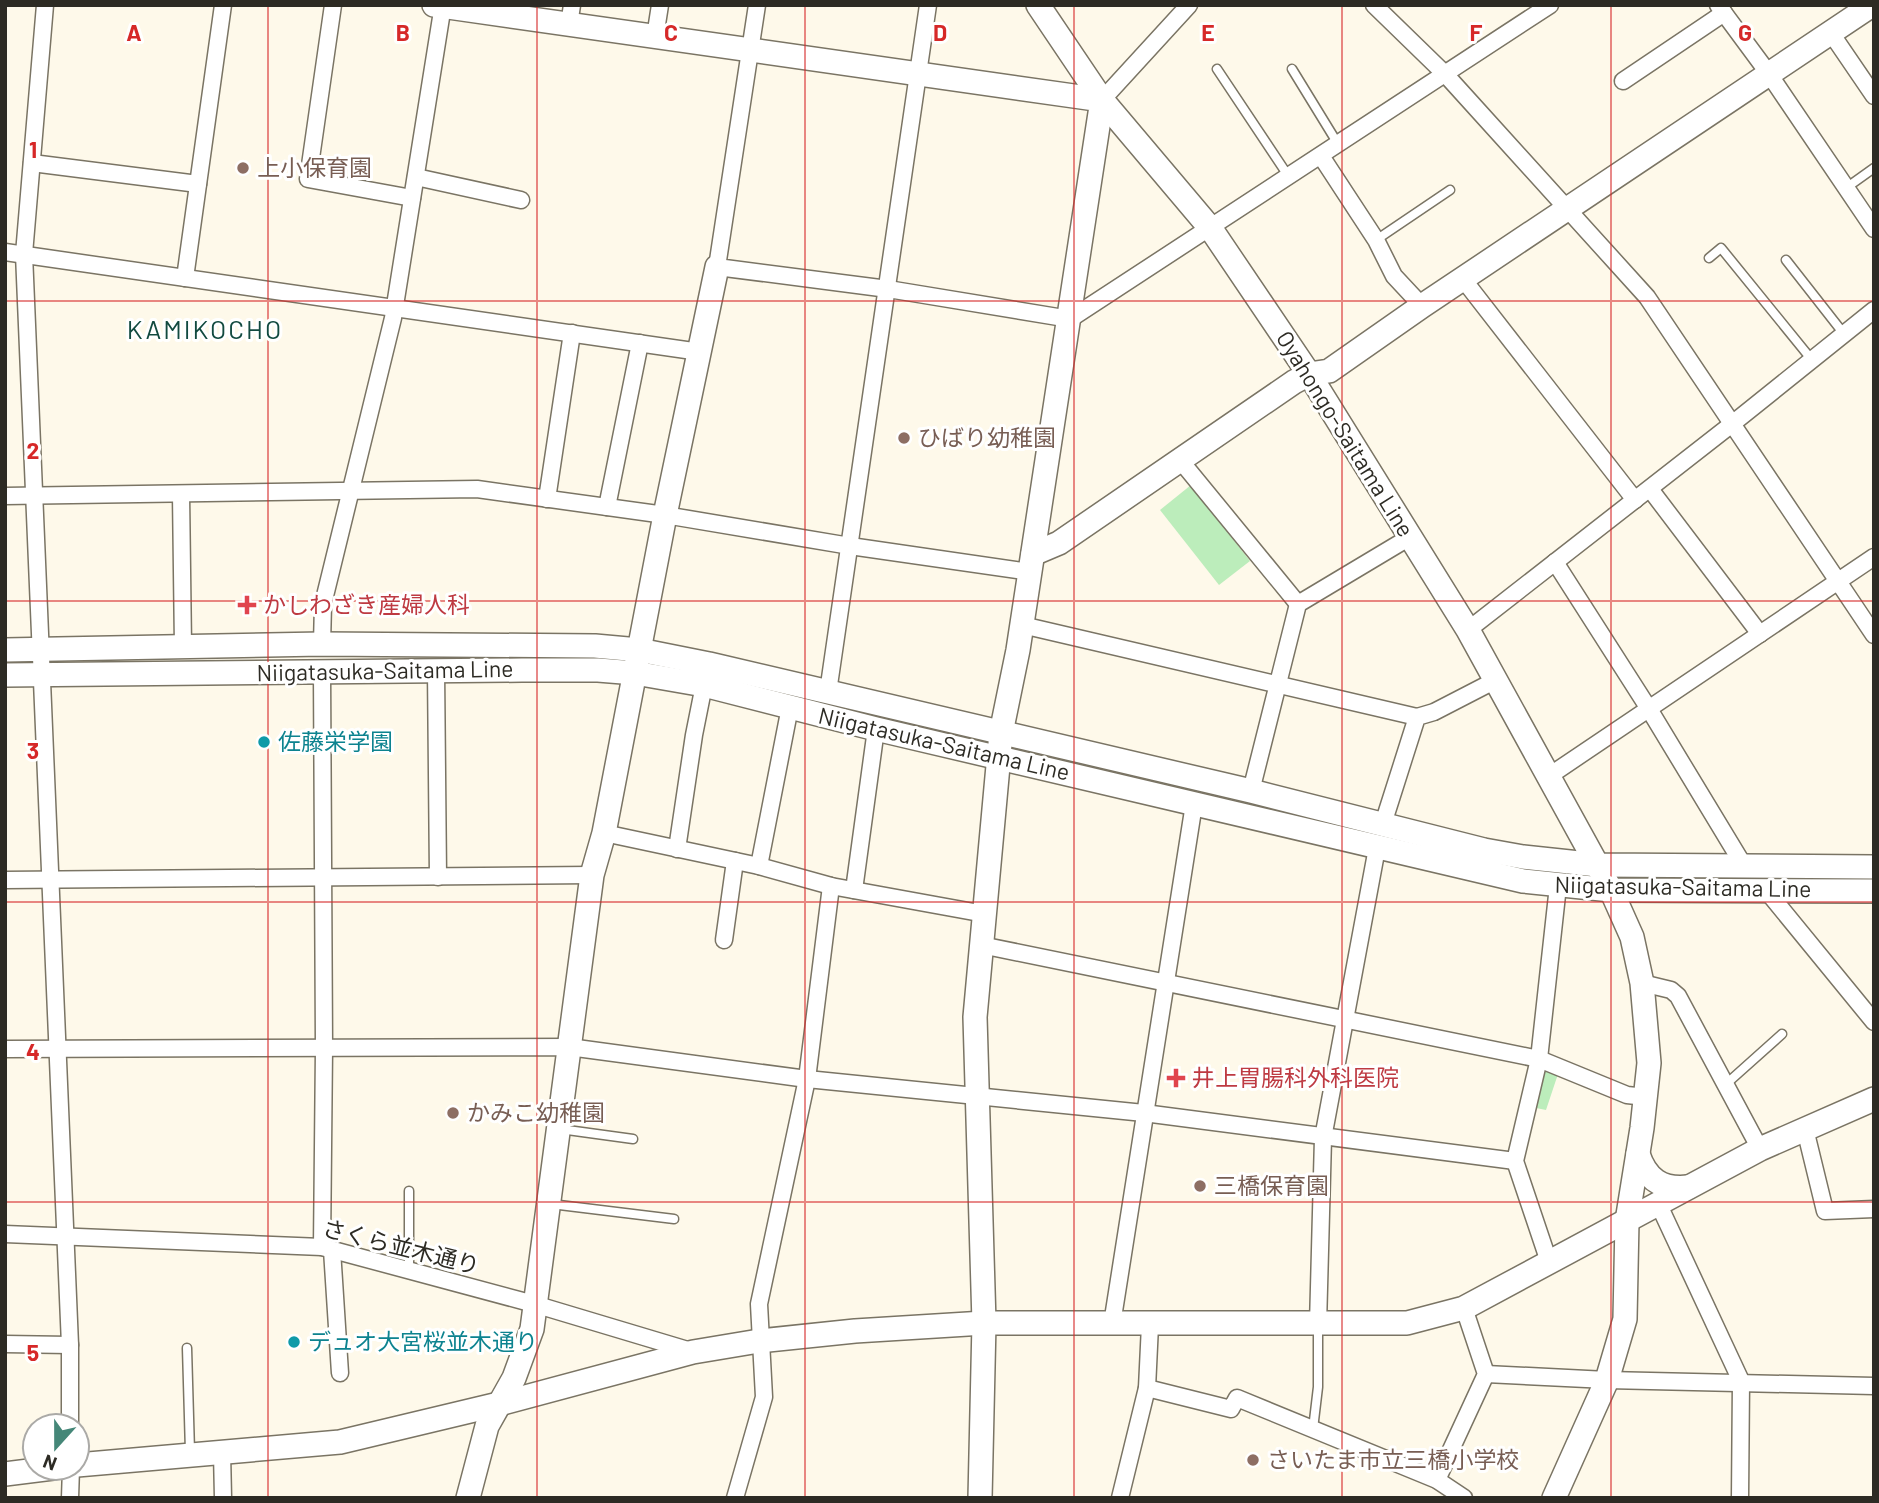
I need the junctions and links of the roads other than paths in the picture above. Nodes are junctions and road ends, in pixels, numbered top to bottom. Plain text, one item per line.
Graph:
1 (45, 5) edge
2 (223, 5) edge
3 (333, 5) edge
4 (660, 5) edge
5 (757, 5) edge
6 (928, 5) edge
7 (1038, 5) edge
8 (1189, 5) edge
9 (1374, 5) edge
10 (1550, 5) edge
11 (1872, 5) edge
12 (440, 6) edge
13 (1721, 9) edge
14 (571, 15) edge
15 (1831, 33) junction
16 (656, 37) junction
17 (749, 51) junction
18 (1217, 69) dead end
19 (1292, 69) dead end
20 (1769, 74) junction
21 (918, 75) junction
22 (1446, 75) junction
23 (1623, 81) dead end
24 (1874, 96) edge
25 (1102, 100) junction
26 (1339, 145) junction
27 (1321, 156) junction
28 (32, 163) junction
29 (1874, 168) edge
30 (416, 177) junction
31 (1289, 177) junction
32 (198, 184) junction
33 (1846, 188) junction
34 (1450, 190) dead end
35 (412, 198) junction
36 (521, 200) dead end
37 (1567, 209) junction
38 (1211, 229) junction
39 (1874, 229) edge
40 (1376, 240) junction
41 (5, 252) edge
42 (24, 254) junction
43 (1709, 258) dead end
44 (1786, 260) dead end
45 (717, 267) junction
46 (185, 278) junction
47 (1463, 279) junction
48 (888, 289) junction
49 (1422, 306) junction
50 (395, 309) junction
51 (1872, 314) edge
52 (1070, 319) junction
53 (572, 333) junction
54 (1844, 334) junction
55 (640, 343) junction
56 (700, 352) junction
57 (1812, 360) junction
58 (1309, 374) junction
59 (1732, 424) junction
60 (1180, 460) junction
61 (1650, 489) junction
62 (352, 491) junction
63 (181, 494) junction
64 (5, 496) edge
65 (35, 496) junction
66 (547, 499) junction
67 (1635, 500) junction
68 (607, 507) junction
69 (665, 515) junction
70 (1410, 537) junction
71 (850, 546) junction
72 (1874, 557) edge
73 (1555, 562) junction
74 (1032, 563) junction
75 (1838, 581) junction
76 (1298, 604) junction
77 (1022, 625) junction
78 (1468, 630) junction
79 (1760, 634) junction
80 (1874, 635) edge
81 (321, 644) junction
82 (183, 647) junction
83 (5, 650) edge
84 (41, 650) junction
85 (639, 650) junction
86 (436, 670) junction
87 (323, 671) junction
88 (635, 673) junction
89 (42, 675) junction
90 (5, 676) edge
91 (1496, 680) junction
92 (1277, 684) junction
93 (704, 685) junction
94 (828, 692) junction
95 (790, 707) junction
96 (1649, 709) junction
97 (1417, 717) junction
98 (876, 729) junction
99 (1001, 733) junction
100 (1000, 758) junction
101 (1549, 776) junction
102 (1251, 791) junction
103 (1194, 804) junction
104 (1383, 824) junction
105 (604, 833) junction
106 (1377, 848) junction
107 (677, 849) junction
108 (735, 861) junction
109 (1598, 865) junction
110 (759, 866) junction
111 (1744, 866) junction
112 (1874, 867) edge
113 (592, 875) junction
114 (438, 877) junction
115 (323, 878) junction
116 (5, 880) edge
117 (50, 880) junction
118 (831, 886) junction
119 (1558, 886) junction
120 (853, 890) junction
121 (1611, 890) junction
122 (1766, 890) junction
123 (1874, 891) edge
124 (985, 914) junction
125 (724, 940) dead end
126 (981, 945) junction
127 (1166, 981) junction
128 (1642, 983) junction
129 (1346, 1018) junction
130 (1874, 1022) edge
131 (1782, 1034) dead end
132 (569, 1047) junction
133 (324, 1048) junction
134 (5, 1049) edge
135 (58, 1049) junction
136 (1539, 1059) junction
137 (807, 1079) junction
138 (1725, 1085) junction
139 (977, 1095) junction
140 (1646, 1097) junction
141 (1874, 1099) edge
142 (1143, 1114) junction
143 (558, 1128) junction
144 (1805, 1129) junction
145 (1322, 1138) junction
146 (633, 1139) dead end
147 (1760, 1149) junction
148 (1638, 1154) junction
149 (1515, 1161) junction
150 (1688, 1187) junction
151 (409, 1191) dead end
152 (1658, 1203) junction
153 (548, 1204) junction
154 (1874, 1209) edge
155 (674, 1219) dead end
156 (1627, 1221) junction
157 (5, 1234) edge
158 (66, 1236) junction
159 (327, 1249) junction
160 (1549, 1262) junction
161 (409, 1271) junction
162 (534, 1304) junction
163 (1464, 1308) junction
164 (984, 1324) junction
165 (1112, 1324) junction
166 (1150, 1325) junction
167 (1318, 1325) junction
168 (759, 1341) junction
169 (5, 1344) edge
170 (70, 1345) junction
171 (187, 1348) dead end
172 (694, 1352) junction
173 (340, 1373) dead end
174 (1486, 1374) junction
175 (1607, 1380) junction
176 (1741, 1381) junction
177 (1874, 1386) edge
178 (1147, 1388) junction
179 (499, 1404) junction
180 (71, 1412) edge
181 (1313, 1429) junction
182 (222, 1452) junction
183 (190, 1455) junction
184 (91, 1464) edge
185 (1437, 1480) junction
186 (223, 1498) edge
187 (468, 1498) edge
188 (735, 1498) edge
189 (980, 1498) edge
190 (1120, 1498) edge
191 (1464, 1498) edge
192 (1555, 1498) edge
193 (1740, 1498) edge

1 - 28 street
2 - 32 street
3 - 35 street
4 - 16 street
5 - 17 street
6 - 21 street
7 - 25 street, Oyahongo-Saitama Line
8 - 25 street
9 - 22 street
10 - 22 street
11 - 15 street
12 - 14 street
12 - 30 street
13 - 20 street
13 - 23 street
14 - 16 street
15 - 20 street
15 - 24 street
16 - 17 street
17 - 21 street
17 - 45 street
18 - 31 lane
19 - 26 lane
20 - 33 street
20 - 37 street
21 - 25 street
21 - 48 street
22 - 26 street
22 - 37 street
25 - 38 street, Oyahongo-Saitama Line
25 - 52 street
26 - 27 street
27 - 31 street
27 - 40 street
28 - 32 street
28 - 42 street
29 - 33 lane
30 - 35 street
30 - 36 street
31 - 38 street
32 - 46 street
33 - 39 street
34 - 40 lane
35 - 50 street
37 - 47 street
37 - 59 street
38 - 52 street
38 - 58 street, Oyahongo-Saitama Line
40 - 49 street
41 - 42 street
42 - 46 street
42 - 65 street
43 - 57 lane
44 - 54 lane
45 - 48 street
45 - 56 street
46 - 50 street
47 - 49 street
47 - 67 street
48 - 52 street
48 - 71 street
49 - 58 street
50 - 53 street
50 - 62 street
51 - 54 street
52 - 74 street
53 - 55 street
53 - 66 street
54 - 57 street
55 - 56 street
55 - 68 street
56 - 69 street
57 - 59 street
58 - 60 street
58 - 70 street, Oyahongo-Saitama Line
59 - 61 street
59 - 75 street
60 - 74 street
60 - 76 street
61 - 67 street
61 - 79 street
62 - 63 street
62 - 66 street
62 - 81 street
63 - 65 street
63 - 82 street
64 - 65 street
65 - 84 street
66 - 68 street
67 - 73 street
68 - 69 street
69 - 71 street
69 - 85 street
70 - 76 street
70 - 78 street, Oyahongo-Saitama Line
71 - 74 street
71 - 94 street
72 - 75 street
73 - 78 street
73 - 96 street
74 - 77 street
75 - 79 street
75 - 80 street
76 - 92 street
77 - 92 street
77 - 99 street
78 - 91 street, Oyahongo-Saitama Line
79 - 96 street
81 - 82 street, Niigatasuka-Saitama Line
81 - 85 street, Niigatasuka-Saitama Line
82 - 84 street, Niigatasuka-Saitama Line
83 - 84 street, Niigatasuka-Saitama Line
84 - 89 street
85 - 88 street
85 - 94 street, Niigatasuka-Saitama Line
86 - 87 street, Niigatasuka-Saitama Line
86 - 88 street, Niigatasuka-Saitama Line
86 - 114 street
87 - 89 street, Niigatasuka-Saitama Line
87 - 115 street
88 - 93 street, Niigatasuka-Saitama Line
88 - 105 street
89 - 90 street, Niigatasuka-Saitama Line
89 - 117 street
91 - 97 street
91 - 101 street, Oyahongo-Saitama Line
92 - 97 street
92 - 102 street
93 - 95 street, Niigatasuka-Saitama Line
93 - 107 street
94 - 99 street, Niigatasuka-Saitama Line
95 - 98 street, Niigatasuka-Saitama Line
95 - 110 street
96 - 101 street
96 - 111 street
97 - 104 street
98 - 100 street, Niigatasuka-Saitama Line
98 - 120 street
99 - 100 street
99 - 102 street, Niigatasuka-Saitama Line
100 - 103 street, Niigatasuka-Saitama Line
100 - 124 street
101 - 109 street, Oyahongo-Saitama Line
102 - 104 street, Niigatasuka-Saitama Line
103 - 106 street, Niigatasuka-Saitama Line
103 - 127 street
104 - 109 street, Niigatasuka-Saitama Line
105 - 107 street
105 - 113 street
106 - 119 street, Niigatasuka-Saitama Line
106 - 129 street
107 - 108 street
108 - 110 street
108 - 125 street
109 - 111 street, Niigatasuka-Saitama Line
109 - 121 street, Oyahongo-Saitama Line
110 - 118 street
111 - 112 street, Niigatasuka-Saitama Line
113 - 114 street
113 - 132 street
114 - 115 street
115 - 117 street
115 - 133 street
116 - 117 street
117 - 135 street
118 - 120 street
118 - 137 street
119 - 121 street, Niigatasuka-Saitama Line
119 - 136 street
120 - 124 street
121 - 122 street, Niigatasuka-Saitama Line
121 - 128 street, Oyahongo-Saitama Line
122 - 123 street, Niigatasuka-Saitama Line
122 - 130 street
124 - 126 street
126 - 127 street
126 - 139 street
127 - 129 street
127 - 142 street
128 - 138 street
128 - 140 street, Oyahongo-Saitama Line
129 - 136 street
129 - 145 street
131 - 138 lane
132 - 133 street
132 - 137 street
132 - 143 street
133 - 135 street
133 - 159 street
134 - 135 street
135 - 158 street
136 - 140 street
136 - 149 street
137 - 139 street
137 - 168 street
138 - 147 street
139 - 142 street
139 - 164 street
140 - 148 street, Oyahongo-Saitama Line
141 - 144 street
142 - 145 street
142 - 165 street
143 - 146 lane
143 - 153 street
144 - 147 street
144 - 154 street
145 - 149 street
145 - 167 street
147 - 150 street
148 - 150 street
148 - 156 street, Oyahongo-Saitama Line
149 - 160 street
150 - 152 street
151 - 161 lane
152 - 156 street
152 - 176 street
153 - 155 lane
153 - 162 street
156 - 160 street
156 - 175 street, Oyahongo-Saitama Line
157 - 158 street, さくら並木通り
158 - 159 street, さくら並木通り
158 - 170 street
159 - 161 street, さくら並木通り
159 - 173 street
160 - 163 street
161 - 162 street, さくら並木通り
162 - 172 street, さくら並木通り
162 - 179 street
163 - 167 street
163 - 174 street
164 - 165 street
164 - 168 street
164 - 189 street
165 - 166 street
166 - 167 street
166 - 178 street
167 - 181 lane
168 - 172 street
168 - 188 street
169 - 170 street
170 - 180 street
171 - 183 lane
172 - 179 street
174 - 175 street
174 - 185 street
175 - 176 street
175 - 192 street, Oyahongo-Saitama Line
176 - 177 street
176 - 193 street
178 - 181 street
178 - 190 street
179 - 182 street
179 - 187 street
181 - 185 street
182 - 183 street
182 - 186 street
183 - 184 street
185 - 191 street

